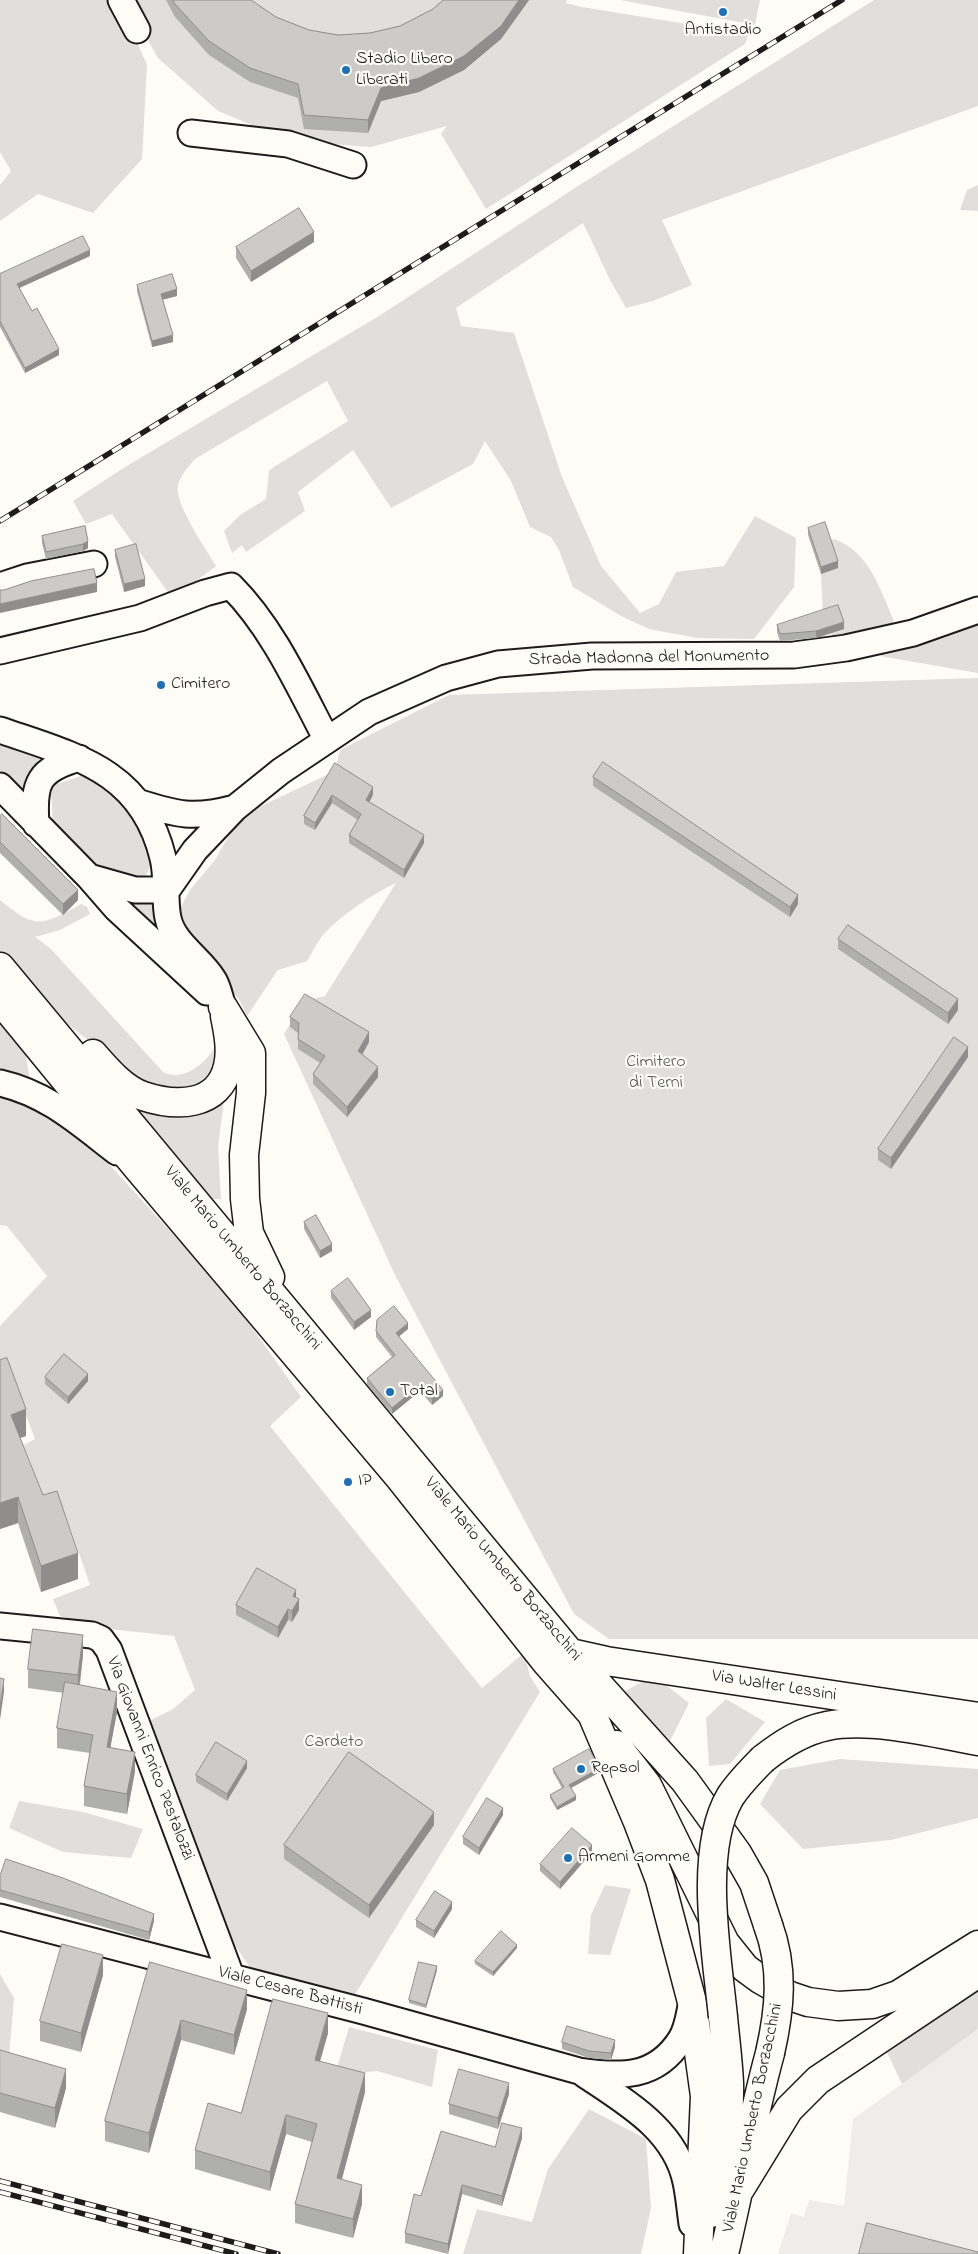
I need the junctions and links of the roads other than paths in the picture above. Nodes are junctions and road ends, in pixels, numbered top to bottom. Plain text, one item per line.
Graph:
1 (121, 0) edge
2 (137, 30) dead end
3 (191, 133) dead end
4 (353, 165) dead end
5 (94, 564) dead end
6 (0, 586) edge
7 (978, 610) edge
8 (0, 651) edge
9 (0, 730) edge
10 (327, 740) junction
11 (79, 758) junction
12 (0, 786) edge
13 (138, 802) junction
14 (235, 808) junction
15 (36, 824) junction
16 (89, 877) junction
17 (167, 890) junction
18 (0, 967) edge
19 (0, 1000) edge
20 (223, 1007) junction
21 (43, 1018) junction
22 (0, 1082) edge
23 (136, 1166) junction
24 (286, 1313) junction
25 (0, 1626) edge
26 (570, 1653) junction
27 (592, 1714) junction
28 (978, 1717) edge
29 (978, 1741) edge
30 (0, 1917) edge
31 (210, 1920) junction
32 (978, 1945) edge
33 (192, 1966) junction
34 (978, 1973) edge
35 (231, 1976) junction
36 (692, 2002) junction
37 (579, 2071) junction
38 (711, 2184) junction
39 (698, 2254) edge
40 (724, 2254) edge

1 - 2 street
3 - 4 street
5 - 6 street
7 - 10 street, Strada Madonna del Monumento
8 - 10 street
9 - 11 street
10 - 14 street, Strada Madonna del Monumento
11 - 13 street
11 - 15 street
12 - 15 street
13 - 14 street, Strada Madonna del Monumento
13 - 17 street
14 - 17 street, Strada Madonna del Monumento
15 - 16 street
16 - 17 street
16 - 20 street
17 - 20 street
18 - 21 main road, Viale Mario Umberto Borzacchini
19 - 23 main road, Viale Mario Umberto Borzacchini
20 - 21 main road
20 - 24 main road
21 - 24 main road, Viale Mario Umberto Borzacchini
22 - 23 street
23 - 27 main road, Viale Mario Umberto Borzacchini
24 - 26 main road, Viale Mario Umberto Borzacchini
25 - 31 street, Via Giovanni Enrico Pestalozzi
26 - 28 main road, Via Walter Lessini
26 - 38 main road, Viale Mario Umberto Borzacchini, bridge
27 - 32 main road
27 - 36 main road, Viale Mario Umberto Borzacchini
29 - 38 main road, Via Walter Lessini, bridge
30 - 33 street, Viale Cesare Battisti
31 - 33 street
31 - 35 street, Via Giovanni Enrico Pestalozzi
33 - 35 street, Viale Cesare Battisti
34 - 38 main road, Via Walter Lessini
35 - 37 street, Viale Cesare Battisti
36 - 37 street, Viale Cesare Battisti
36 - 38 main road, Viale Mario Umberto Borzacchini
37 - 38 street, Viale Cesare Battisti
38 - 39 main road, Via Walter Lessini
38 - 40 main road, Viale Mario Umberto Borzacchini

